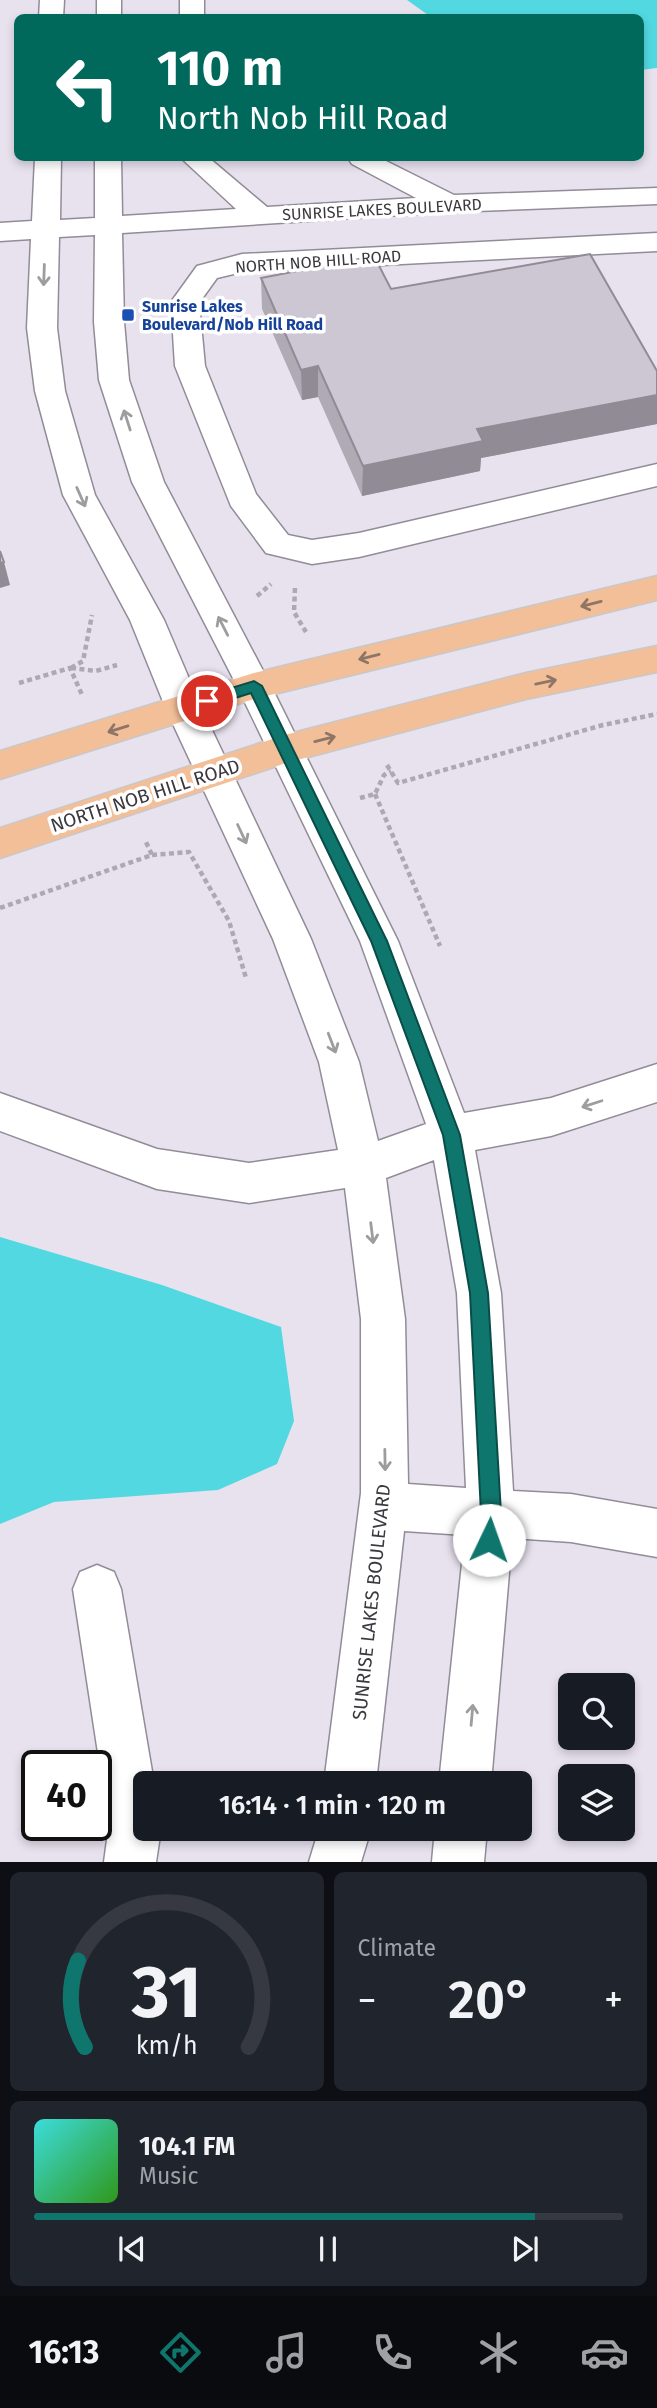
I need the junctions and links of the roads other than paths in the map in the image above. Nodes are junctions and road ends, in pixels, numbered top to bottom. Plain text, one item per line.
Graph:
1 (48, 161) edge
2 (108, 161) edge
3 (197, 161) edge
4 (367, 161) edge
5 (657, 196) edge
6 (449, 204) junction
7 (262, 217) junction
8 (107, 225) junction
9 (46, 227) junction
10 (0, 232) edge
11 (657, 242) edge
12 (657, 475) edge
13 (657, 588) edge
14 (657, 659) edge
15 (254, 686) junction
16 (184, 709) junction
17 (285, 749) junction
18 (0, 765) edge
19 (213, 772) junction
20 (0, 843) edge
21 (657, 1083) edge
22 (0, 1112) edge
23 (451, 1135) junction
24 (363, 1166) junction
25 (383, 1506) junction
26 (491, 1513) junction
27 (657, 1533) edge
28 (97, 1589) dead end
29 (351, 1771) edge
30 (466, 1771) edge
31 (341, 1841) edge
32 (460, 1841) edge
33 (130, 1862) edge
34 (335, 1862) edge
35 (458, 1862) edge

1 - 9 street, SUNRISE LAKES BOULEVARD
2 - 8 street
3 - 7 street
4 - 6 street
5 - 6 street, SUNRISE LAKES BOULEVARD
6 - 7 street, SUNRISE LAKES BOULEVARD
7 - 8 street, SUNRISE LAKES BOULEVARD
8 - 9 street, SUNRISE LAKES BOULEVARD
15 -> 8 street
9 - 10 street
9 -> 16 street, SUNRISE LAKES BOULEVARD
11 - 12 street, NORTH NOB HILL ROAD
13 -> 15 main road
17 -> 14 main road, NORTH NOB HILL ROAD
15 - 16 main road
15 - 17 street
16 -> 18 main road
16 - 19 street, SUNRISE LAKES BOULEVARD
17 - 19 main road, NORTH NOB HILL ROAD
17 - 23 street
19 - 20 main road, NORTH NOB HILL ROAD
19 -> 24 street, SUNRISE LAKES BOULEVARD
21 -> 23 street
22 - 24 street
23 - 24 street
23 - 26 street
24 -> 25 street, SUNRISE LAKES BOULEVARD
25 - 26 street
25 - 29 street, SUNRISE LAKES BOULEVARD
26 - 27 street
30 -> 26 street
28 - 33 street
31 - 34 street
32 - 35 street

